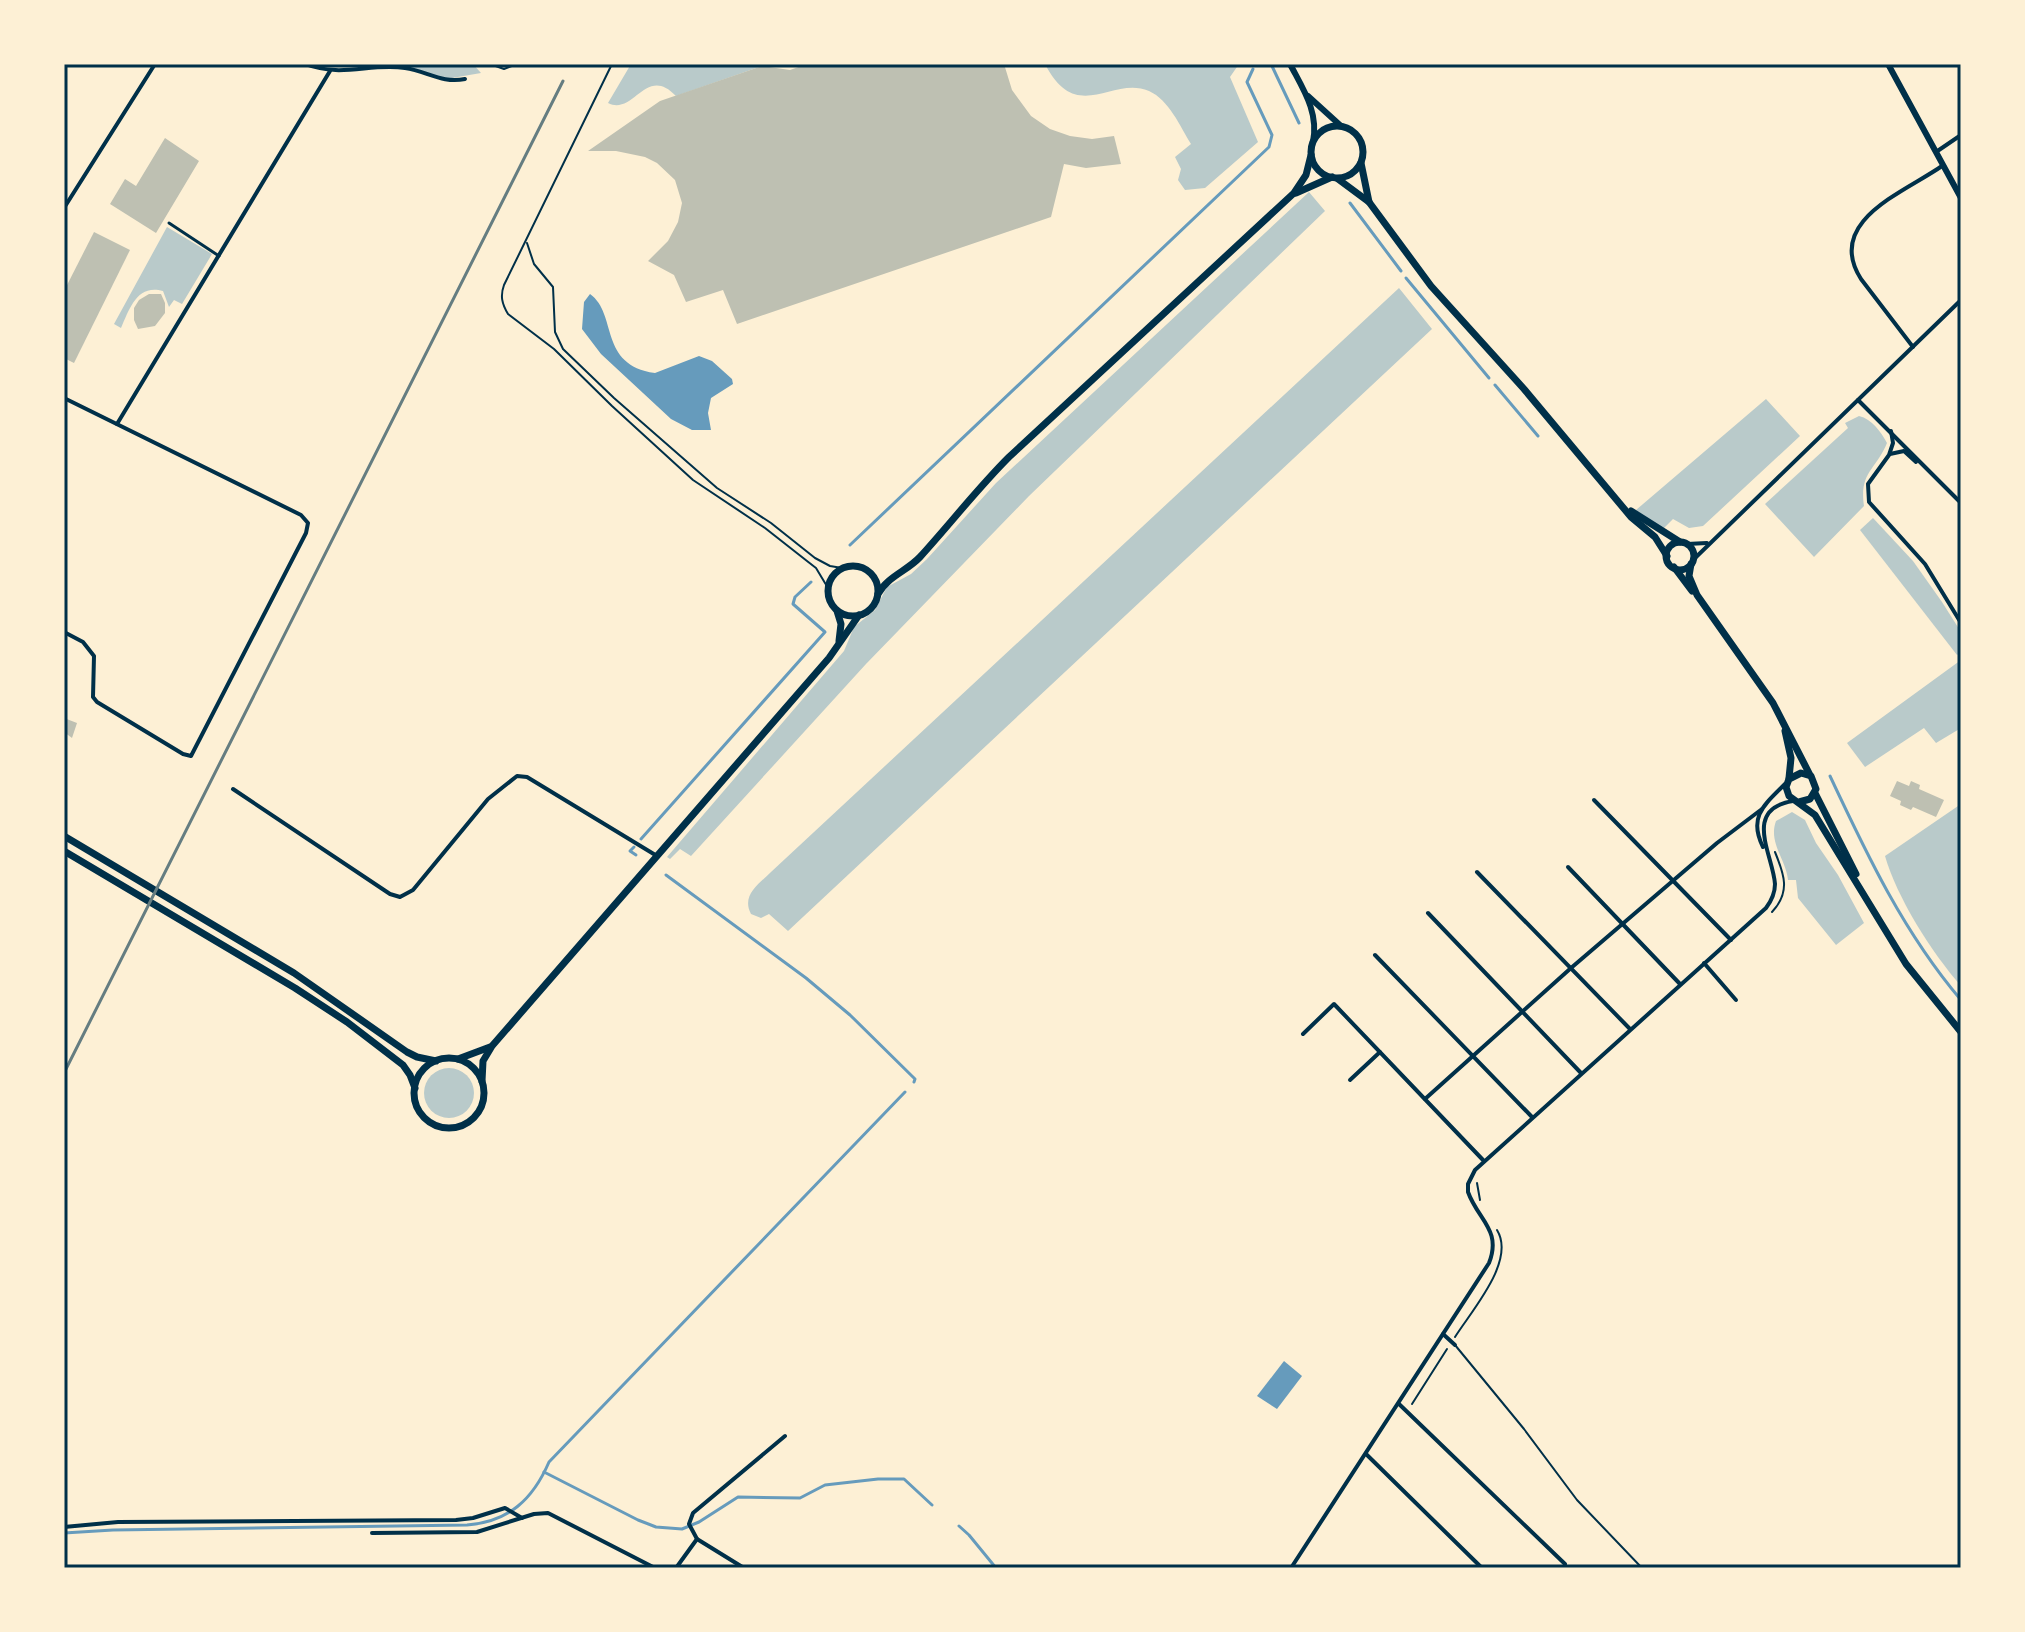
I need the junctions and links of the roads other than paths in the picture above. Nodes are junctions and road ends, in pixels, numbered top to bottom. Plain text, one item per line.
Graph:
1 (155, 64) edge
2 (305, 64) edge
3 (490, 64) edge
4 (517, 64) edge
5 (612, 64) edge
6 (1290, 64) edge
7 (1888, 64) edge
8 (330, 71) junction
9 (465, 79) dead end
10 (1305, 93) junction
11 (1341, 126) junction
12 (1961, 135) edge
13 (1313, 142) junction
14 (1936, 152) junction
15 (1311, 155) junction
16 (1361, 163) junction
17 (1943, 166) junction
18 (1334, 177) junction
19 (1294, 193) junction
20 (1961, 198) edge
21 (1369, 202) junction
22 (64, 208) edge
23 (169, 223) dead end
24 (527, 240) junction
25 (219, 256) junction
26 (1961, 300) edge
27 (1913, 347) junction
28 (64, 398) edge
29 (1858, 400) junction
30 (117, 424) junction
31 (1891, 431) junction
32 (1889, 455) junction
33 (1922, 465) junction
34 (1961, 503) edge
35 (1622, 506) junction
36 (1709, 542) junction
37 (1684, 543) junction
38 (1667, 556) junction
39 (1692, 562) junction
40 (1674, 567) junction
41 (842, 568) junction
42 (869, 571) junction
43 (899, 573) junction
44 (828, 588) junction
45 (878, 594) junction
46 (1697, 595) junction
47 (837, 609) junction
48 (859, 615) junction
49 (1961, 623) edge
50 (64, 632) edge
51 (835, 651) junction
52 (1783, 721) junction
53 (1811, 776) junction
54 (1788, 781) junction
55 (233, 789) dead end
56 (1815, 793) junction
57 (1594, 800) dead end
58 (1798, 802) junction
59 (1762, 809) junction
60 (64, 836) edge
61 (64, 851) edge
62 (1767, 855) junction
63 (657, 856) junction
64 (1568, 867) dead end
65 (1477, 872) dead end
66 (1673, 882) junction
67 (1860, 887) junction
68 (1428, 913) dead end
69 (1623, 925) junction
70 (1731, 940) junction
71 (1375, 955) dead end
72 (1704, 963) junction
73 (1571, 968) junction
74 (1680, 984) junction
75 (1736, 1000) dead end
76 (1521, 1012) junction
77 (1630, 1029) junction
78 (1961, 1032) edge
79 (1303, 1034) dead end
80 (492, 1046) junction
81 (1380, 1052) junction
82 (1472, 1055) junction
83 (458, 1059) junction
84 (436, 1061) junction
85 (1581, 1073) junction
86 (1350, 1080) dead end
87 (482, 1081) junction
88 (415, 1088) junction
89 (1425, 1099) junction
90 (1532, 1117) junction
91 (1484, 1160) junction
92 (1443, 1334) junction
93 (1452, 1345) joint
94 (1399, 1404) junction
95 (785, 1436) dead end
96 (1366, 1454) junction
97 (520, 1517) junction
98 (64, 1527) edge
99 (372, 1533) dead end
100 (697, 1539) junction
101 (1565, 1564) dead end
102 (655, 1568) edge
103 (676, 1568) edge
104 (744, 1568) edge
105 (1291, 1568) edge
106 (1482, 1568) edge
107 (1642, 1568) edge

1 - 22 street
2 - 8 street
3 - 4 lane
5 - 24 lane
6 - 10 street
7 - 14 street
8 - 9 street
8 - 25 street
10 - 11 street
10 - 13 street
11 - 13 main road
11 - 16 main road
12 - 14 street
13 - 15 main road
14 - 17 street
15 - 18 main road
15 - 19 main road
16 - 18 main road
16 - 21 main road
17 - 20 street
17 - 27 street
18 - 19 main road
18 - 21 main road
19 - 43 main road
21 - 35 main road
23 - 25 street
24 - 41 lane
24 - 44 lane
25 - 30 street
26 - 27 street
27 - 29 street
28 - 30 street
29 - 31 street
29 - 36 street
30 - 50 street
31 - 32 street
31 - 33 street
32 - 33 street
32 - 49 street
33 - 34 street
35 - 37 main road
35 - 38 main road
36 - 37 street
36 - 39 street
37 - 38 main road
37 - 39 main road
38 - 40 main road
39 - 40 main road
39 - 46 main road
40 - 46 main road
41 - 42 main road
41 - 44 main road
42 - 43 main road
42 - 45 main road
43 - 45 main road
44 - 47 main road
45 - 48 main road
46 - 52 main road
47 - 48 main road
47 - 51 main road
48 - 51 main road
51 - 63 main road
52 - 53 main road
52 - 54 main road
53 - 54 main road
53 - 56 main road
54 - 58 main road
54 - 59 street
55 - 63 street
56 - 58 main road
56 - 67 main road
57 - 66 street
58 - 62 street
58 - 67 main road
59 - 62 street
59 - 66 street
60 - 84 main road
61 - 88 main road
62 - 70 street
63 - 80 main road
64 - 69 street
65 - 73 street
66 - 69 street
66 - 70 street
67 - 78 main road
68 - 76 street
69 - 73 street
69 - 74 street
70 - 72 street
71 - 82 street
72 - 74 street
72 - 75 street
73 - 76 street
73 - 77 street
74 - 77 street
76 - 82 street
76 - 85 street
77 - 85 street
79 - 81 street
80 - 83 main road
80 - 87 main road
81 - 86 street
81 - 89 street
82 - 89 street
82 - 90 street
83 - 84 main road
83 - 87 main road
84 - 88 main road
85 - 90 street
87 - 88 main road
89 - 91 street
90 - 91 street
91 - 92 street
92 - 93 street
92 - 94 street
93 - 107 lane
94 - 96 street
94 - 101 street
95 - 100 street
96 - 105 street
96 - 106 street
97 - 98 street
97 - 99 street
97 - 102 street
100 - 103 street
100 - 104 street

